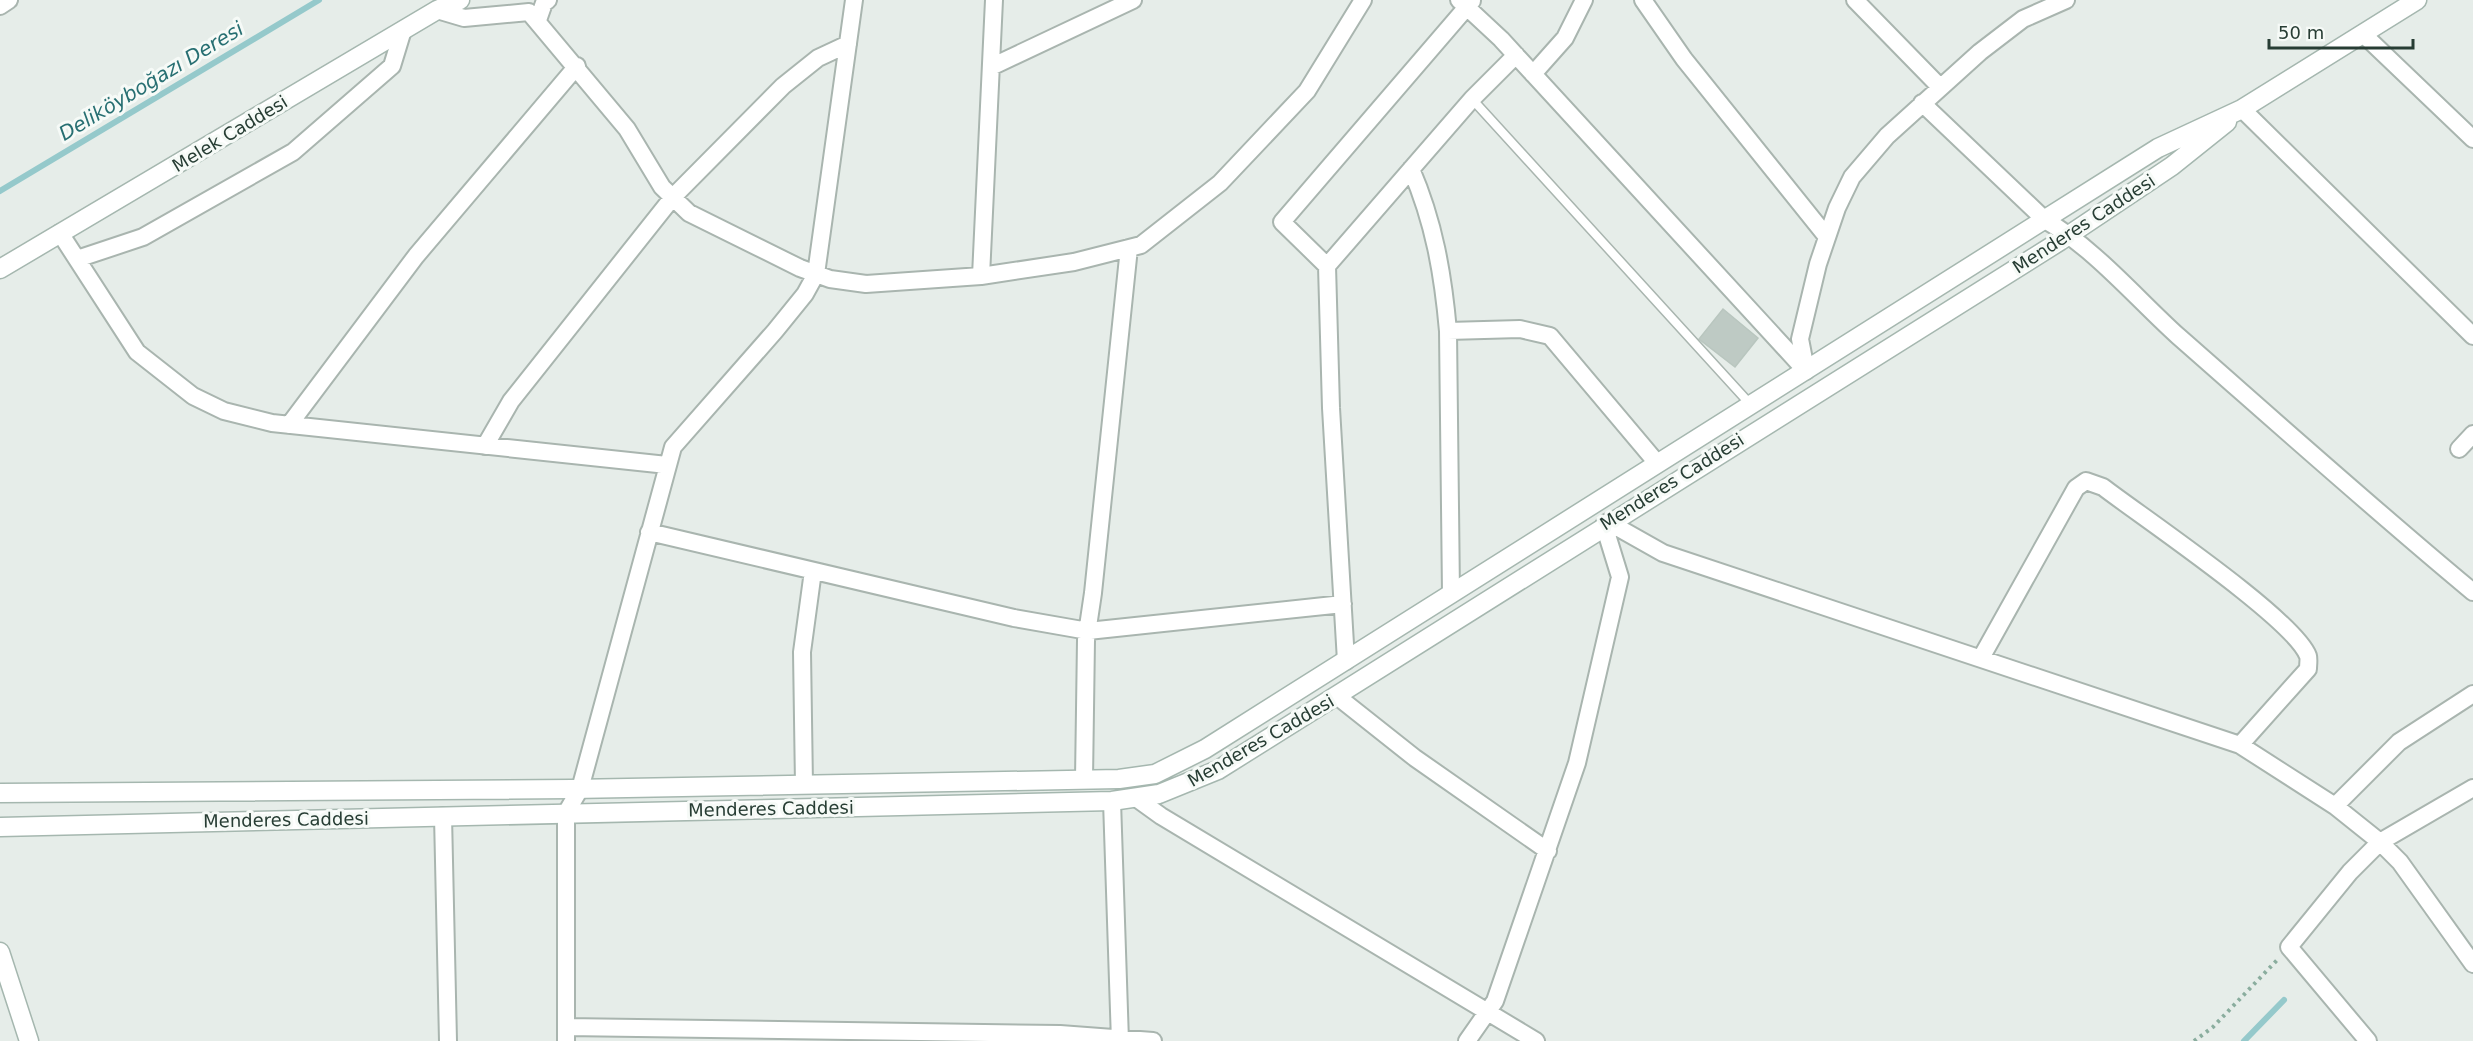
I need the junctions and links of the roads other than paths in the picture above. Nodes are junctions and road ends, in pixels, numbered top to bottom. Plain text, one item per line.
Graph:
1 (9, 0) edge
2 (460, 0) edge
3 (548, 0) edge
4 (854, 0) edge
5 (994, 0) edge
6 (1133, 0) edge
7 (1363, 0) edge
8 (1584, 0) edge
9 (1642, 0) edge
10 (1855, 0) edge
11 (2066, 0) edge
12 (2417, 0) edge
13 (1466, 3) edge
14 (0, 6) edge
15 (437, 10) junction
16 (538, 20) junction
17 (403, 30) junction
18 (2363, 34) junction
19 (848, 45) junction
20 (1515, 55) junction
21 (576, 66) junction
22 (991, 67) junction
23 (1533, 74) junction
24 (1940, 87) junction
25 (1472, 99) junction
26 (1922, 103) junction
27 (2242, 109) junction
28 (2473, 139) edge
29 (1411, 169) junction
30 (673, 197) junction
31 (2045, 220) junction
32 (60, 233) junction
33 (2070, 234) junction
34 (1827, 237) junction
35 (1129, 248) junction
36 (77, 259) junction
37 (1327, 266) junction
38 (0, 269) edge
39 (816, 274) junction
40 (981, 276) junction
41 (1448, 331) junction
42 (2473, 336) edge
43 (1806, 371) junction
44 (1752, 405) junction
45 (289, 425) junction
46 (2473, 434) edge
47 (485, 446) junction
48 (2459, 449) dead end
49 (1658, 464) junction
50 (667, 465) junction
51 (1606, 524) junction
52 (649, 532) junction
53 (813, 571) junction
54 (2473, 592) edge
55 (1451, 594) junction
56 (1343, 604) junction
57 (1088, 631) junction
58 (1981, 658) junction
59 (1346, 661) junction
60 (2473, 694) edge
61 (1338, 697) junction
62 (2240, 745) junction
63 (1084, 779) junction
64 (804, 785) junction
65 (2473, 788) edge
66 (580, 789) junction
67 (0, 793) edge
68 (1136, 798) junction
69 (1112, 801) junction
70 (2334, 806) junction
71 (566, 813) junction
72 (443, 816) junction
73 (0, 827) edge
74 (2380, 842) junction
75 (1548, 852) junction
76 (0, 952) edge
77 (2473, 964) edge
78 (1489, 1011) junction
79 (566, 1034) edge
80 (1120, 1039) edge
81 (29, 1041) edge
82 (448, 1041) edge
83 (1154, 1041) edge
84 (1467, 1041) edge
85 (1536, 1041) edge
86 (2368, 1041) edge

1 - 14 street
2 - 15 main road, Melek Caddesi
3 - 16 street
4 - 19 street
5 - 22 street
6 - 22 street
7 - 35 street
8 - 23 street
9 - 34 street
10 - 24 street
11 - 24 street
12 - 18 main road, Menderes Caddesi
13 - 20 street
13 - 37 street
15 - 16 street
15 - 17 main road, Melek Caddesi
16 - 21 street
17 - 32 main road, Melek Caddesi
17 - 36 street
18 - 27 main road, Menderes Caddesi
18 - 28 street
19 - 30 street
19 - 39 street
20 - 23 street
20 - 25 street
21 - 30 street
21 - 45 street
22 - 40 street
23 - 43 street
24 - 26 street
25 - 29 street
25 - 44 lane
26 - 31 street
26 - 34 street
27 - 31 main road, Menderes Caddesi
27 - 33 main road, Menderes Caddesi
27 - 42 street
29 - 37 street
29 - 41 street
30 - 39 street
30 - 47 street
31 - 33 street
31 - 43 main road, Menderes Caddesi
32 - 36 street
32 - 38 main road, Melek Caddesi
33 - 51 main road, Menderes Caddesi
33 - 54 street
34 - 43 street
35 - 40 street
35 - 57 street
36 - 45 street
37 - 56 street
39 - 40 street
39 - 50 street
41 - 49 street
41 - 55 street
43 - 44 main road, Menderes Caddesi
44 - 49 main road, Menderes Caddesi
45 - 47 street
46 - 48 street
47 - 50 street
49 - 55 main road, Menderes Caddesi
50 - 52 street
51 - 58 street
51 - 61 main road, Menderes Caddesi
51 - 75 street
52 - 53 street
52 - 66 street
53 - 57 street
53 - 64 street
55 - 59 main road, Menderes Caddesi
56 - 57 street
56 - 59 street
57 - 63 street
58 - 62 street
58 - 62 street
59 - 63 main road, Menderes Caddesi
60 - 70 street
61 - 68 main road, Menderes Caddesi
61 - 75 street
62 - 70 street
63 - 64 main road, Menderes Caddesi
64 - 66 main road, Menderes Caddesi
65 - 74 street
66 - 67 main road, Menderes Caddesi
66 - 71 street
68 - 69 main road, Menderes Caddesi
68 - 78 street
69 - 71 main road, Menderes Caddesi
69 - 80 street
70 - 74 street
71 - 72 main road, Menderes Caddesi
71 - 79 street
72 - 73 main road, Menderes Caddesi
72 - 82 street
74 - 77 street
74 - 86 street
75 - 78 street
76 - 81 main road
78 - 84 street
78 - 85 street
79 - 80 street
80 - 83 street

